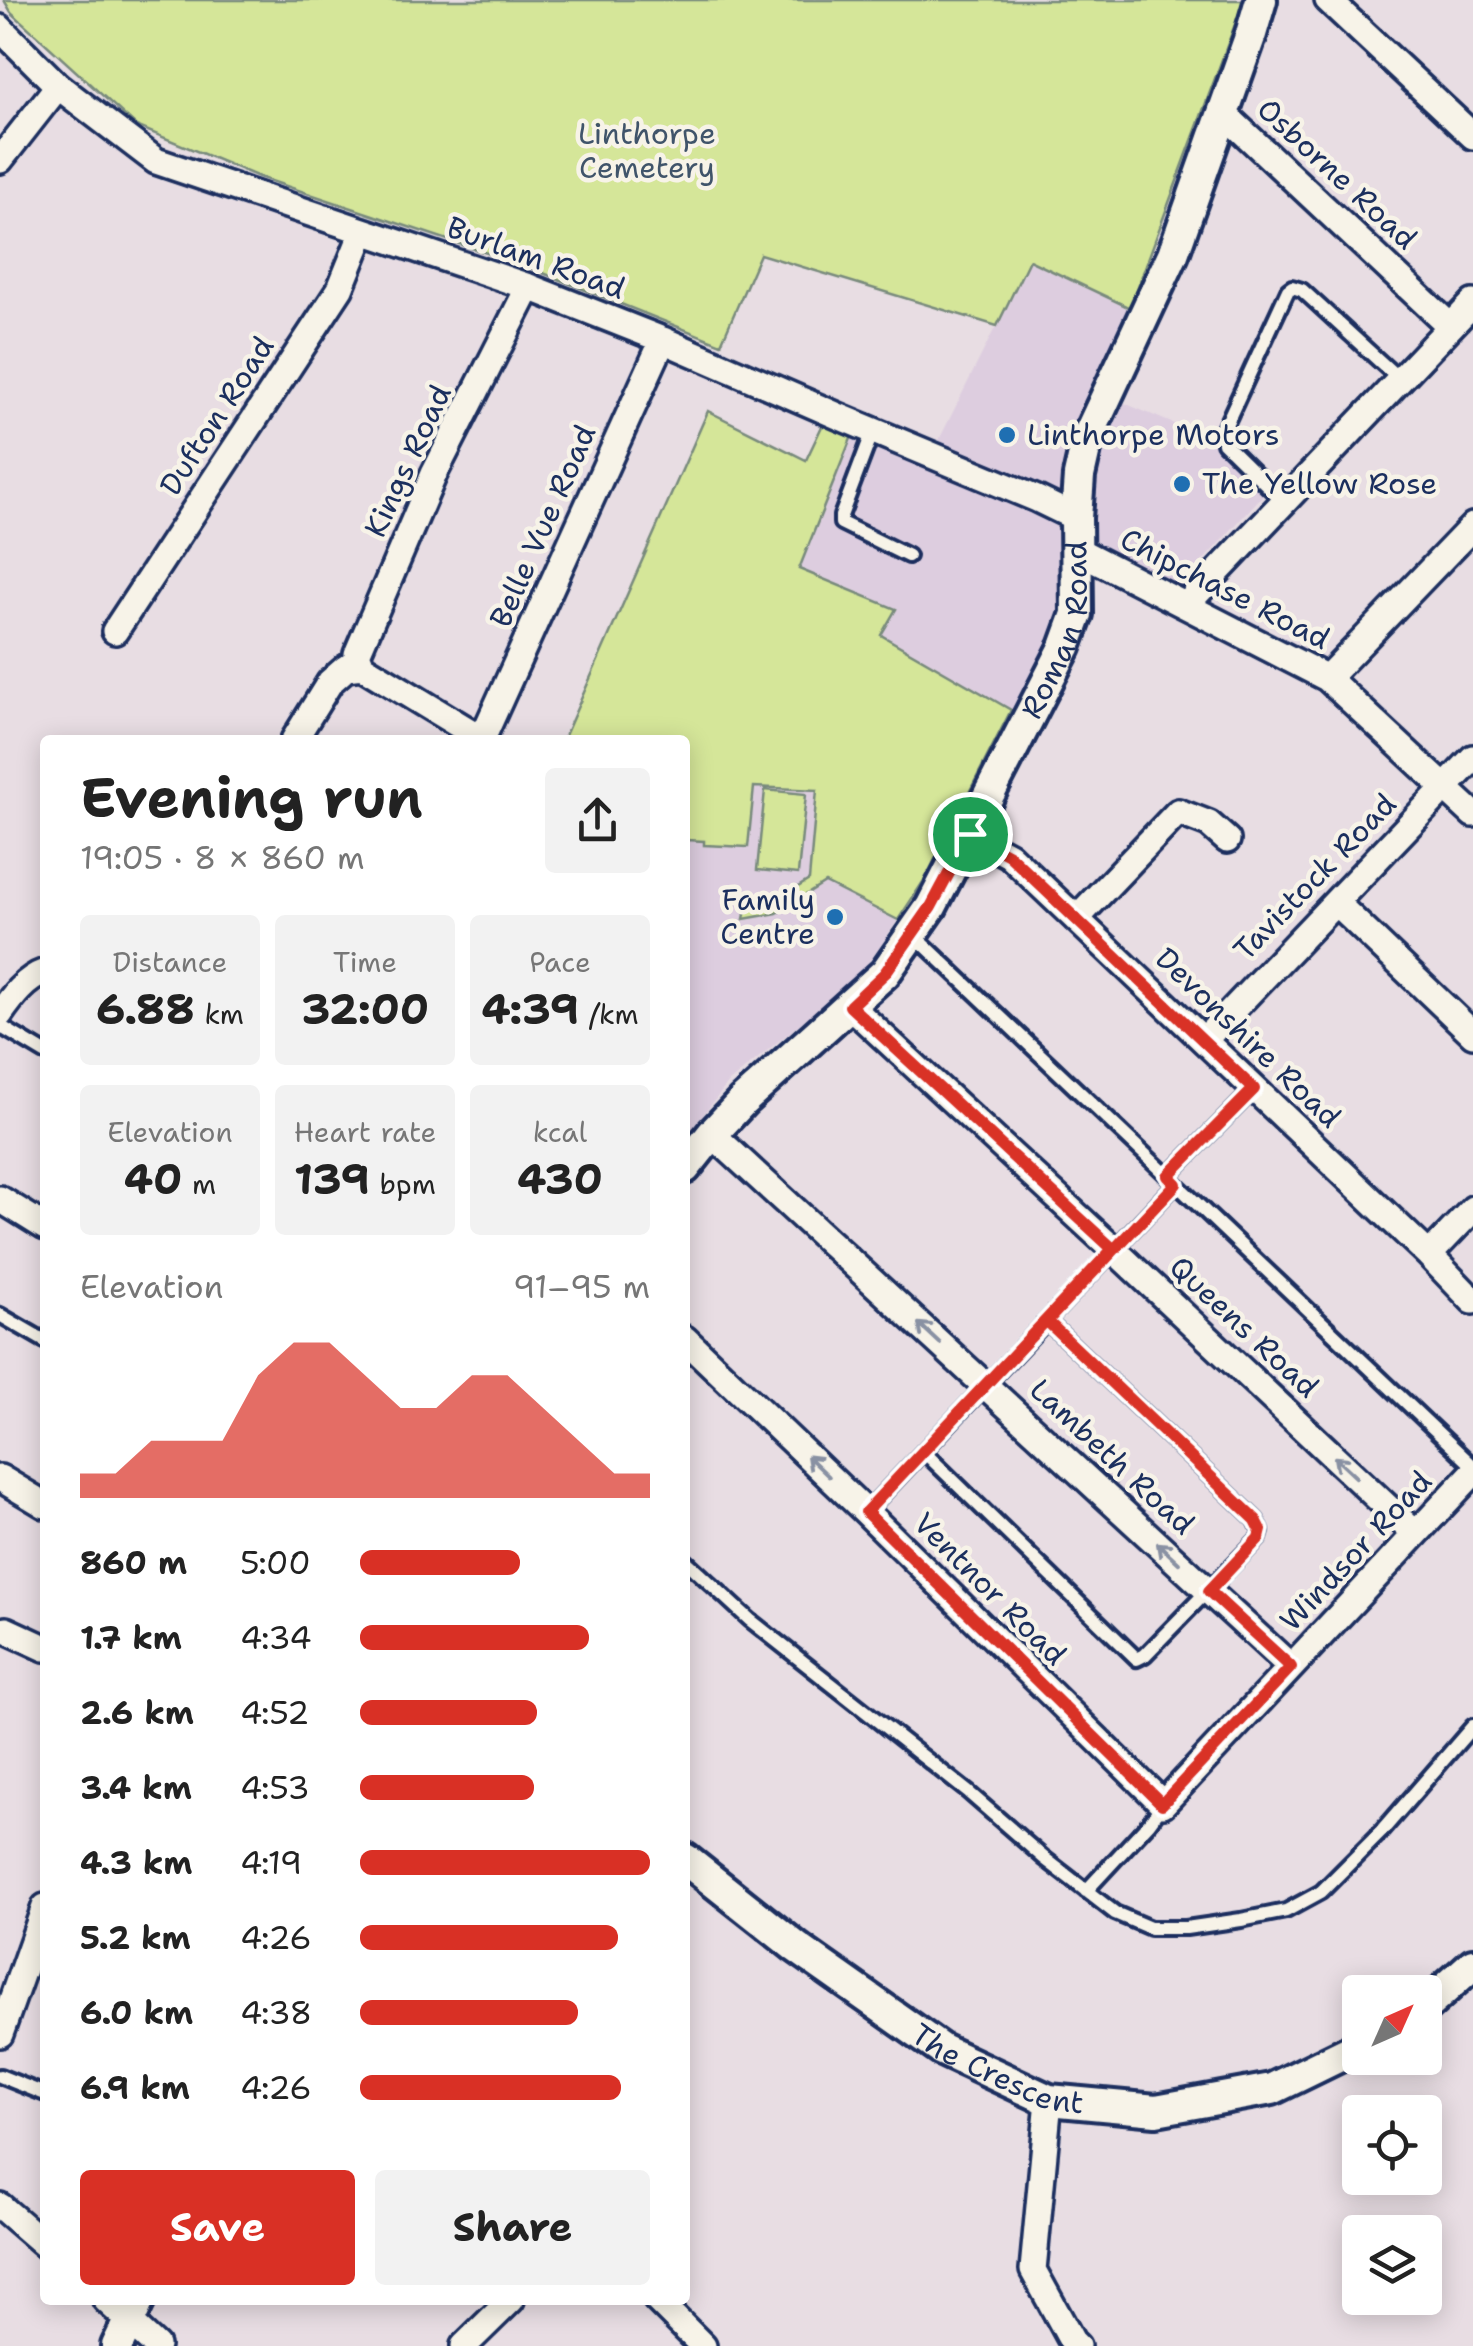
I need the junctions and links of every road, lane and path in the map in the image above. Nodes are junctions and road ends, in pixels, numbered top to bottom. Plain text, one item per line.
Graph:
1 (1260, 0) edge
2 (1328, 0) edge
3 (0, 28) edge
4 (58, 86) junction
5 (1222, 112) junction
6 (1473, 136) edge
7 (0, 160) edge
8 (363, 232) junction
9 (530, 287) junction
10 (1473, 303) edge
11 (1450, 326) junction
12 (662, 340) junction
13 (1400, 380) junction
14 (873, 431) junction
15 (1284, 502) junction
16 (1076, 518) junction
17 (1473, 526) edge
18 (1076, 550) junction
19 (908, 556) dead end
20 (1186, 605) junction
21 (115, 631) dead end
22 (362, 666) junction
23 (1327, 678) junction
24 (297, 735) edge
25 (475, 735) edge
26 (484, 735) edge
27 (1473, 758) edge
28 (1445, 787) junction
29 (1473, 814) edge
30 (970, 834) junction
31 (1227, 840) dead end
32 (1336, 903) junction
33 (1076, 919) junction
34 (913, 933) junction
35 (40, 973) edge
36 (850, 1006) junction
37 (0, 1014) edge
38 (0, 1026) edge
39 (1473, 1034) edge
40 (1204, 1040) junction
41 (40, 1050) edge
42 (1254, 1089) junction
43 (712, 1134) junction
44 (690, 1162) edge
45 (1172, 1180) junction
46 (0, 1199) edge
47 (1473, 1210) edge
48 (40, 1224) edge
49 (1113, 1249) junction
50 (1429, 1255) junction
51 (1473, 1301) edge
52 (0, 1315) edge
53 (1047, 1321) junction
54 (40, 1337) edge
55 (690, 1343) edge
56 (986, 1386) junction
57 (924, 1452) junction
58 (1473, 1470) edge
59 (0, 1478) edge
60 (40, 1503) edge
61 (866, 1512) junction
62 (1416, 1534) junction
63 (690, 1565) edge
64 (1209, 1591) junction
65 (2, 1634) edge
66 (40, 1646) edge
67 (1291, 1667) junction
68 (1473, 1726) edge
69 (1162, 1804) junction
70 (690, 1863) edge
71 (1086, 1891) junction
72 (40, 1921) edge
73 (1473, 1964) edge
74 (1442, 1992) edge
75 (0, 2034) edge
76 (1342, 2055) edge
77 (0, 2076) edge
78 (40, 2092) edge
79 (1049, 2100) junction
80 (4, 2220) edge
81 (40, 2242) edge
82 (506, 2305) edge
83 (662, 2305) edge
84 (122, 2317) edge
85 (156, 2346) edge
86 (464, 2346) edge
87 (703, 2346) edge
88 (1077, 2346) edge

1 - 5 street, Roman Road
2 - 6 street
3 - 4 street, Burlam Road
4 - 7 street
4 - 8 street, Burlam Road
5 - 11 street, Osborne Road
5 - 16 street, Roman Road
8 - 9 street, Burlam Road
8 - 21 street, Dufton Road
9 - 12 street, Burlam Road
9 - 22 street, Kings Road
10 - 11 street
11 - 13 street
12 - 14 street, Burlam Road
12 - 26 street, Belle Vue Road
13 - 15 street
13 - 15 lane
14 - 16 street, Burlam Road
14 - 19 lane
15 - 20 street
16 - 18 street, Roman Road
17 - 23 street
18 - 20 street, Chipchase Road
18 - 30 street, Roman Road
20 - 23 street, Chipchase Road
22 - 24 street
22 - 25 street
23 - 28 street, Chipchase Road
27 - 28 street, Tavistock Road
28 - 29 street, Chipchase Road
28 - 32 street, Tavistock Road
30 - 33 street, Devonshire Road
30 - 34 street, Roman Road
31 - 33 street
32 - 39 street
32 - 40 street, Tavistock Road
33 - 40 street, Devonshire Road
34 - 36 street, Roman Road
34 - 45 lane
35 - 37 street
36 - 43 street, Roman Road
36 - 49 street, Queens Road
38 - 41 lane
40 - 42 street, Devonshire Road
42 - 45 lane
42 - 50 street, Devonshire Road
43 - 44 street, Roman Road
56 -> 43 street, Lambeth Road
45 - 49 lane
45 - 58 lane
46 - 48 street
47 - 50 street
49 - 53 lane
62 -> 49 street, Queens Road
50 - 51 street, Devonshire Road
52 - 54 lane
53 - 56 lane
53 - 64 lane
61 -> 55 street, Ventnor Road
56 - 57 lane
64 -> 56 street, Lambeth Road
57 - 61 lane
57 - 64 lane
58 - 62 street, Windsor Road
59 - 60 street
61 - 69 street, Ventnor Road
62 - 67 street, Windsor Road
63 - 71 lane
64 - 67 street, Lambeth Road
65 - 66 street
67 - 69 street, Windsor Road
68 - 71 lane
69 - 71 lane
70 - 79 street, The Crescent
72 - 75 street
73 - 74 street
76 - 79 street, The Crescent
77 - 78 lane
79 - 88 street
80 - 81 street
82 - 86 street
83 - 87 street
84 - 85 street

